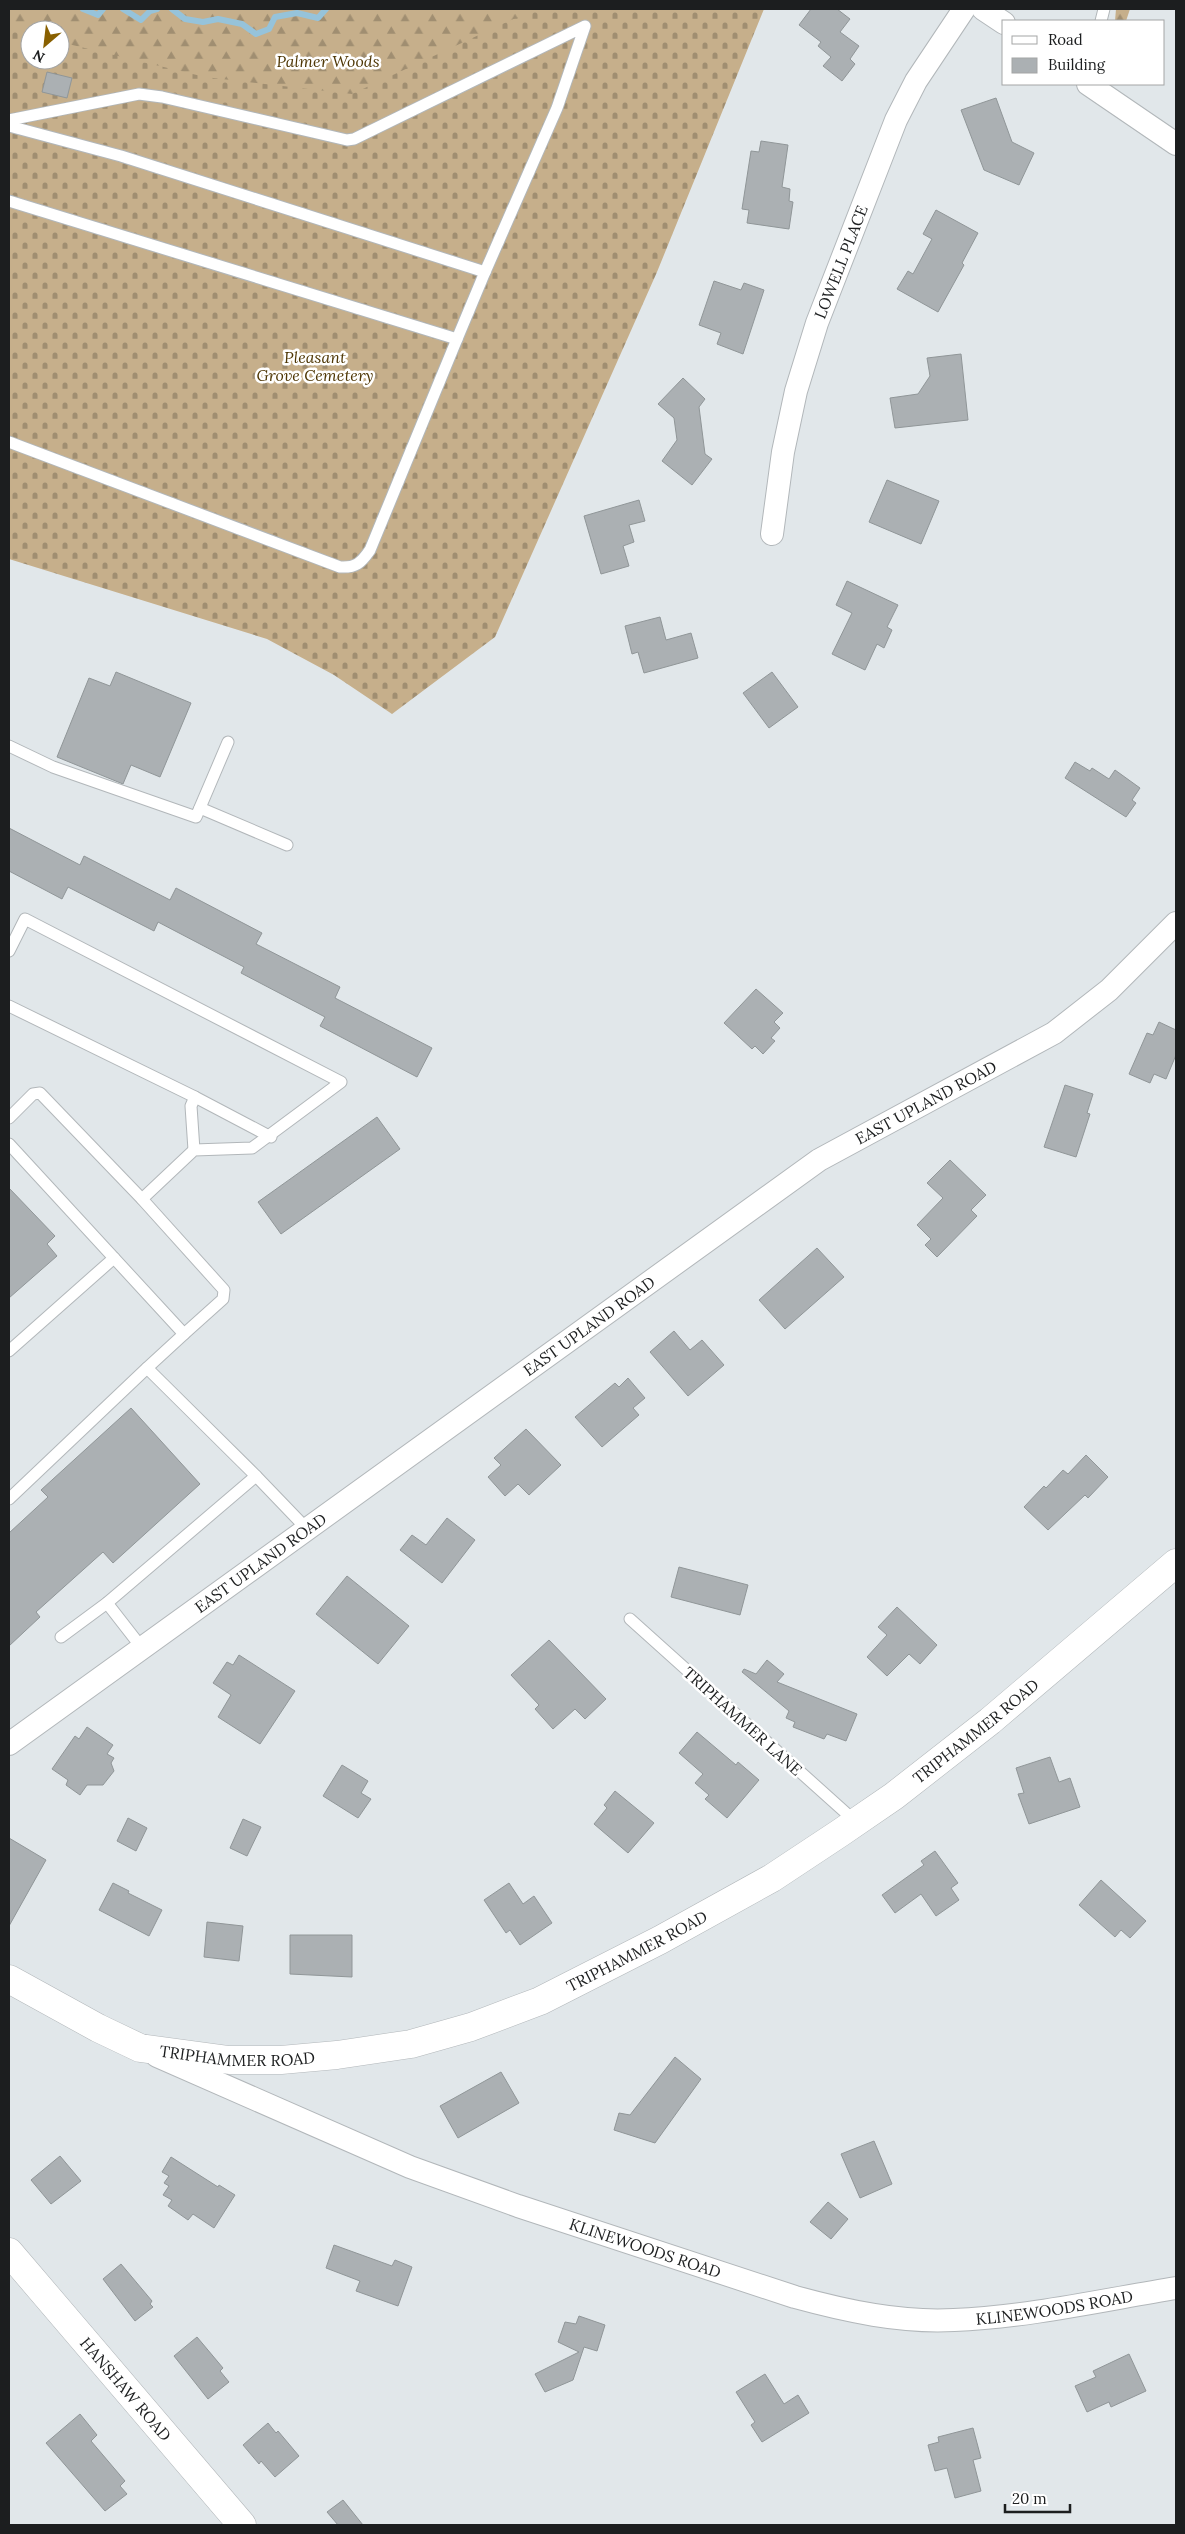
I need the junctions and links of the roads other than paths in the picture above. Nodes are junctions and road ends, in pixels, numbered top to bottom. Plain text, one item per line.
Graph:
1 (964, 9) edge
2 (983, 9) edge
3 (1002, 22) edge
4 (1089, 85) edge
5 (9, 120) edge
6 (9, 126) edge
7 (1176, 144) edge
8 (9, 201) edge
9 (485, 272) junction
10 (457, 339) junction
11 (9, 442) edge
12 (772, 534) dead end
13 (228, 742) dead end
14 (9, 746) edge
15 (200, 808) junction
16 (287, 845) dead end
17 (1176, 923) edge
18 (9, 951) edge
19 (9, 1006) edge
20 (195, 1097) junction
21 (9, 1118) edge
22 (271, 1137) junction
23 (9, 1144) edge
24 (194, 1150) junction
25 (142, 1199) junction
26 (114, 1258) junction
27 (184, 1334) junction
28 (9, 1351) edge
29 (147, 1368) junction
30 (256, 1476) junction
31 (9, 1499) edge
32 (306, 1528) junction
33 (1176, 1562) edge
34 (106, 1603) junction
35 (630, 1619) dead end
36 (61, 1637) dead end
37 (142, 1648) junction
38 (9, 1744) edge
39 (856, 1822) junction
40 (9, 1979) edge
41 (140, 2048) junction
42 (9, 2252) edge
43 (1176, 2288) edge
44 (242, 2525) edge

1 - 12 street, LOWELL PLACE
2 - 3 street
4 - 7 street
5 - 9 lane
6 - 9 lane
8 - 10 lane
9 - 10 lane
10 - 11 lane
13 - 15 lane
14 - 15 lane
15 - 16 lane
17 - 32 street, EAST UPLAND ROAD
18 - 22 lane
19 - 20 lane
20 - 22 lane
20 - 24 lane
21 - 25 lane
22 - 24 lane
23 - 26 lane
24 - 25 lane
25 - 27 lane
26 - 27 lane
26 - 28 lane
27 - 29 lane
29 - 30 lane
29 - 31 lane
30 - 32 lane
30 - 34 lane
32 - 37 street, EAST UPLAND ROAD
33 - 39 street, TRIPHAMMER ROAD
34 - 36 lane
34 - 37 lane
35 - 39 lane, TRIPHAMMER LANE
37 - 38 street, EAST UPLAND ROAD
39 - 41 street, TRIPHAMMER ROAD
40 - 41 street, TRIPHAMMER ROAD
41 - 43 street, KLINEWOODS ROAD
42 - 44 street, HANSHAW ROAD

